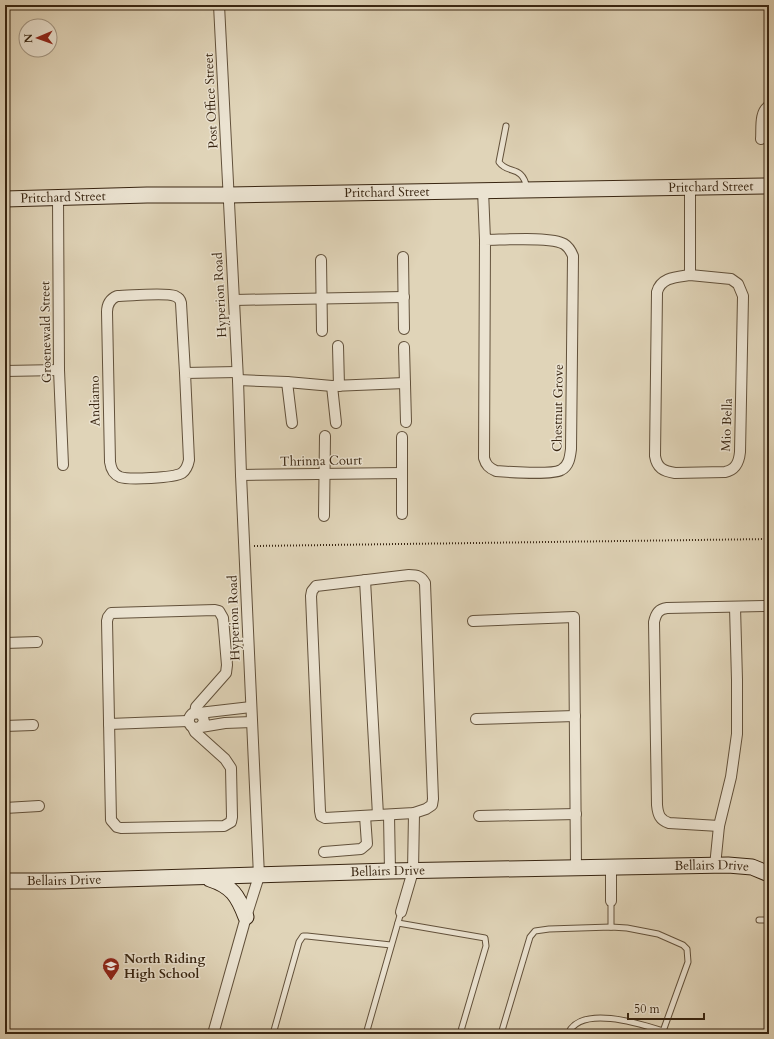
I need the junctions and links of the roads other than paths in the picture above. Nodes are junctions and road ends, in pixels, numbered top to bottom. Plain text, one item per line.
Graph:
1 (219, 5) edge
2 (769, 106) edge
3 (506, 126) dead end
4 (761, 139) dead end
5 (769, 186) edge
6 (690, 188) junction
7 (483, 190) junction
8 (528, 190) junction
9 (228, 195) junction
10 (58, 198) junction
11 (5, 199) edge
12 (485, 240) junction
13 (403, 257) dead end
14 (321, 260) dead end
15 (690, 275) junction
16 (404, 297) junction
17 (322, 298) junction
18 (234, 300) junction
19 (404, 329) dead end
20 (322, 331) dead end
21 (338, 346) dead end
22 (404, 347) dead end
23 (59, 370) junction
24 (5, 371) edge
25 (185, 373) junction
26 (238, 376) junction
27 (287, 382) junction
28 (405, 383) junction
29 (336, 386) junction
30 (406, 422) dead end
31 (292, 423) dead end
32 (336, 423) dead end
33 (325, 436) dead end
34 (402, 437) dead end
35 (63, 465) dead end
36 (324, 473) junction
37 (402, 473) junction
38 (241, 475) junction
39 (402, 514) dead end
40 (324, 516) dead end
41 (365, 580) junction
42 (766, 606) dead end
43 (735, 607) junction
44 (472, 621) dead end
45 (38, 642) dead end
46 (5, 643) edge
47 (251, 707) junction
48 (575, 716) junction
49 (476, 719) dead end
50 (195, 720) junction
51 (252, 722) junction
52 (109, 724) junction
53 (33, 725) dead end
54 (5, 726) edge
55 (39, 806) dead end
56 (5, 808) edge
57 (414, 813) junction
58 (576, 814) junction
59 (384, 815) junction
60 (365, 816) junction
61 (479, 816) dead end
62 (718, 826) junction
63 (324, 852) dead end
64 (611, 866) junction
65 (715, 866) junction
66 (576, 867) junction
67 (390, 871) junction
68 (413, 871) junction
69 (769, 874) edge
70 (259, 876) junction
71 (205, 877) junction
72 (5, 881) edge
73 (611, 901) joint
74 (401, 912) joint
75 (246, 917) junction
76 (759, 920) dead end
77 (769, 920) edge
78 (398, 923) junction
79 (611, 927) junction
80 (391, 945) junction
81 (662, 1032) edge
82 (213, 1034) edge
83 (273, 1034) edge
84 (366, 1034) edge
85 (460, 1034) edge
86 (501, 1034) edge
87 (568, 1034) edge

1 - 9 street, Post Office Street
2 - 4 street
3 - 8 lane
5 - 6 street, Pritchard Street
6 - 8 street, Pritchard Street
6 - 15 street
7 - 8 street, Pritchard Street
7 - 9 street, Pritchard Street
7 - 12 street, Chestnut Grove
9 - 10 street, Pritchard Street
9 - 18 street, Hyperion Road
10 - 11 street, Pritchard Street
10 - 23 street, Groenewald Street
12 - 12 street, Chestnut Grove
13 - 16 street
14 - 17 street
15 - 15 street, Mio Bella
16 - 17 street
16 - 19 street
17 - 18 street
17 - 20 street
18 - 26 street, Hyperion Road
21 - 29 street
22 - 28 street
23 - 24 street
23 - 35 street, Groenewald Street
25 - 25 street, Andiamo
25 - 26 street
26 - 27 street
26 - 38 street, Hyperion Road
27 - 29 street
27 - 31 street
28 - 29 street
28 - 30 street
29 - 32 street
33 - 36 street
34 - 37 street
36 - 37 street, Thrinna Court
36 - 38 street, Thrinna Court
36 - 40 street
37 - 39 street
38 - 47 street, Hyperion Road
41 - 57 street
41 - 59 street
41 - 60 street
42 - 43 street
43 - 62 street
43 - 62 street
44 - 48 street
45 - 46 street
47 - 50 street
47 - 51 street, Hyperion Road
48 - 49 street
48 - 58 street
50 - 51 street
50 - 52 street
50 - 52 street
50 - 52 street
51 - 70 street, Hyperion Road
53 - 54 street
55 - 56 street
57 - 59 street
57 - 68 street
58 - 61 street
58 - 66 street
59 - 60 street
59 - 67 street
60 - 63 street
62 - 65 street
64 - 65 street, Bellairs Drive
64 - 66 street, Bellairs Drive
64 - 73 street
65 - 69 street, Bellairs Drive
66 - 68 street, Bellairs Drive
67 - 68 street, Bellairs Drive
67 - 70 street, Bellairs Drive
68 - 74 street
70 - 71 street, Bellairs Drive
70 - 75 street, Hyperion Road
71 - 72 street, Bellairs Drive
71 - 75 street
73 - 79 lane
74 - 78 lane
75 - 82 street, Hyperion Road
76 - 77 lane
78 - 80 lane
78 - 85 lane
79 - 81 lane
79 - 86 lane
80 - 83 lane
80 - 84 lane
81 - 87 lane

